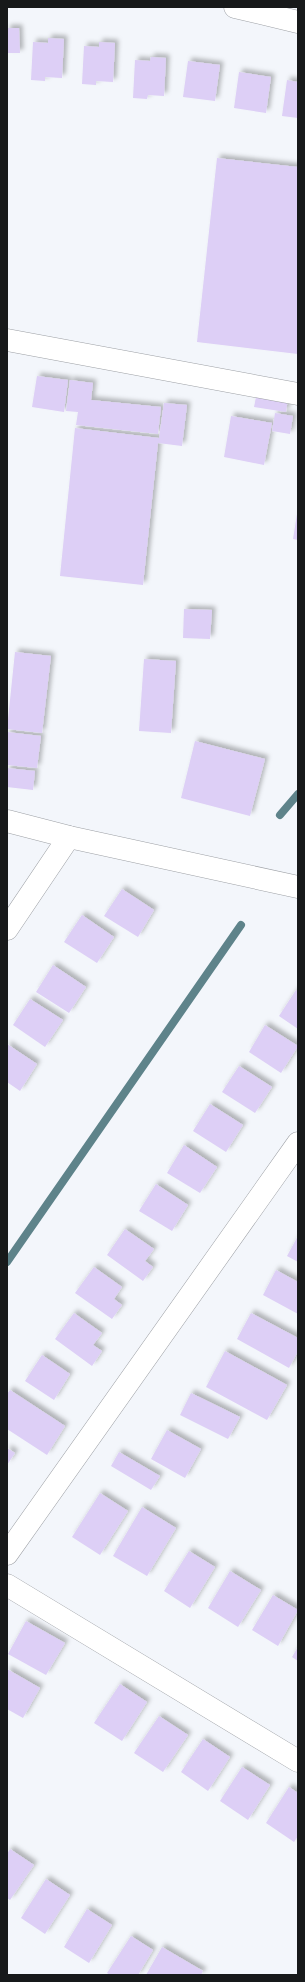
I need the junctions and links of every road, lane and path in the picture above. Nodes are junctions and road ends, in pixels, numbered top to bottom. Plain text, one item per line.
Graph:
1 (234, 7) edge
2 (298, 22) edge
3 (7, 340) edge
4 (298, 394) edge
5 (7, 821) edge
6 (68, 837) junction
7 (298, 887) edge
8 (7, 929) edge
9 (298, 1144) edge
10 (7, 1554) edge
11 (7, 1585) edge
12 (298, 1761) edge

1 - 2 street
3 - 4 street
5 - 6 street
6 - 7 street
6 - 8 street
9 - 10 street
11 - 12 street

